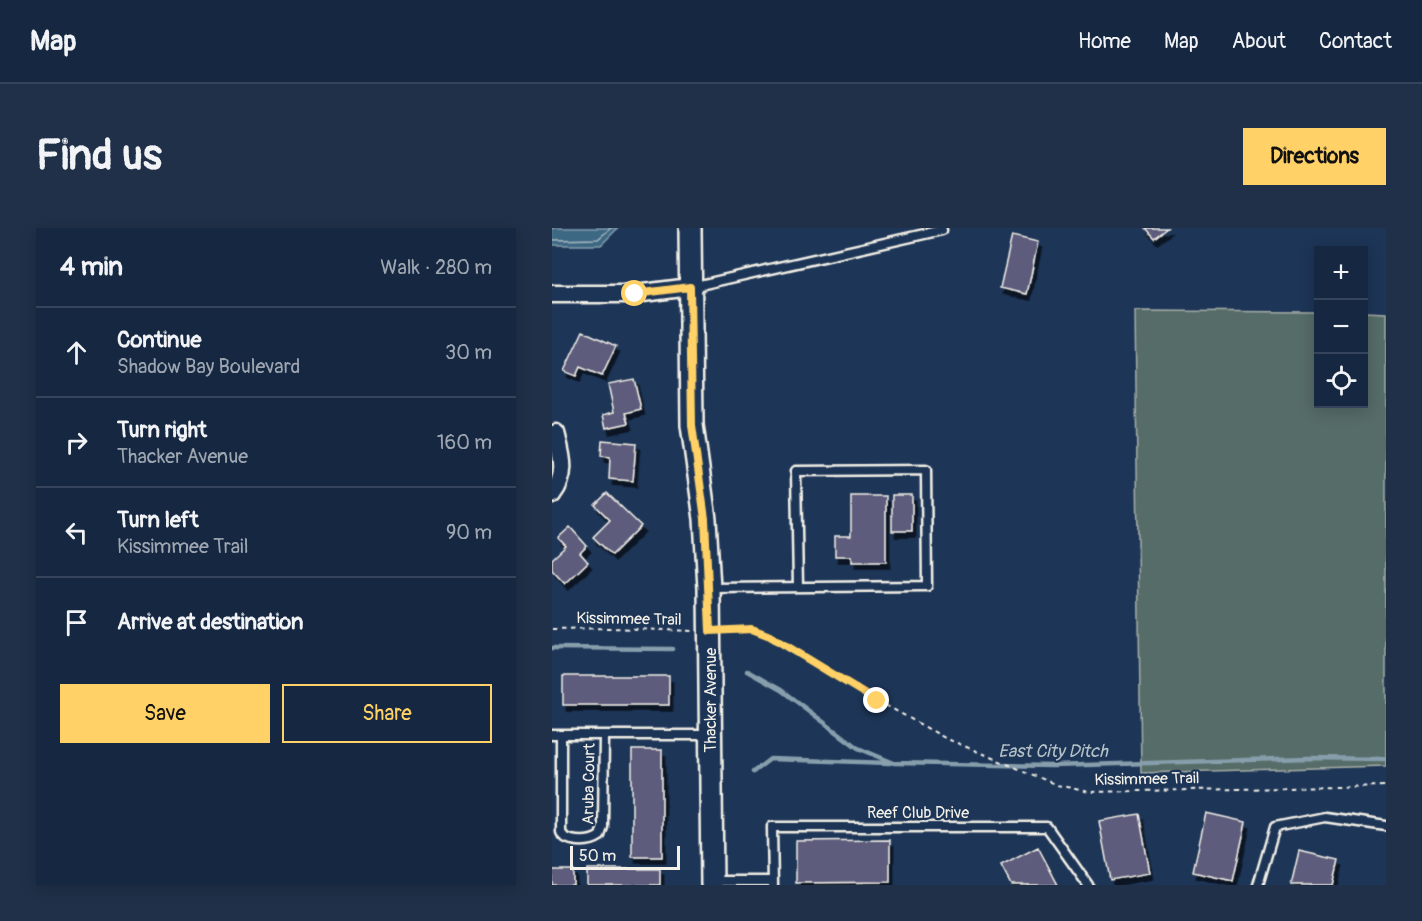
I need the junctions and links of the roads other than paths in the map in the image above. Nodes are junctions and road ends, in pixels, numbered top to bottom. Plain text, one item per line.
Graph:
1 (690, 228) edge
2 (942, 230) dead end
3 (690, 287) junction
4 (552, 294) edge
5 (556, 433) dead end
6 (552, 495) edge
7 (798, 587) junction
8 (709, 588) junction
9 (556, 735) edge
10 (604, 735) junction
11 (710, 735) junction
12 (1386, 826) edge
13 (712, 883) edge
14 (773, 883) edge
15 (1088, 885) edge
16 (1257, 885) edge

1 - 3 street, Thacker Avenue
2 - 3 lane
3 - 4 street
3 - 8 street, Thacker Avenue
5 - 6 street
7 - 7 lane
7 - 8 lane
8 - 11 street, Thacker Avenue
9 - 10 lane
9 - 10 lane, Aruba Court
10 - 11 lane
11 - 13 street, Thacker Avenue
12 - 16 lane
13 - 14 lane, Reef Club Drive
14 - 15 lane, Reef Club Drive

